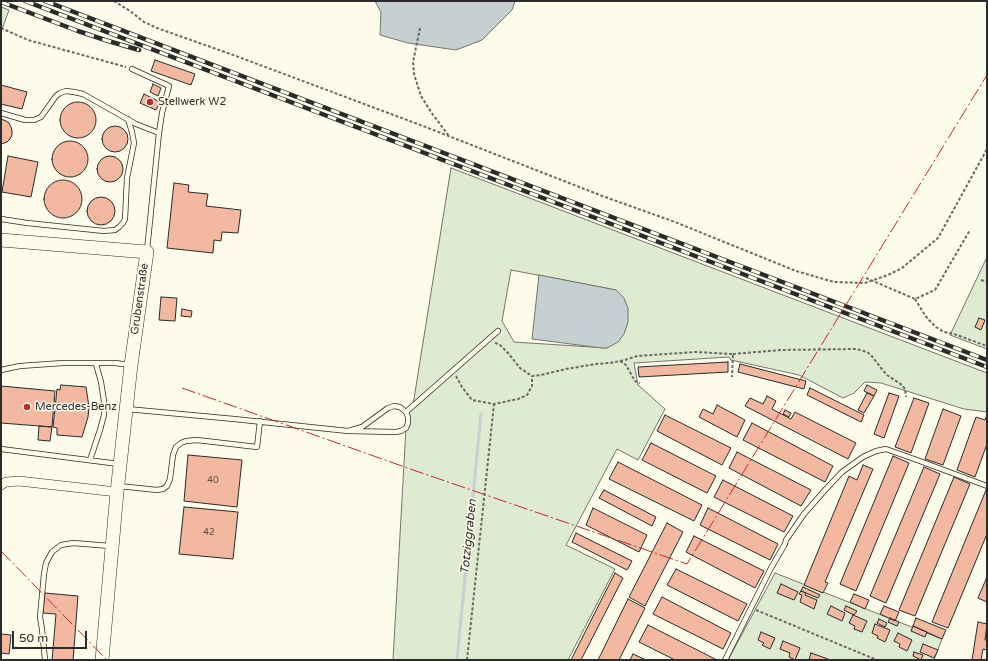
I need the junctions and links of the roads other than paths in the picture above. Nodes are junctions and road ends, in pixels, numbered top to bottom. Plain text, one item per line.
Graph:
1 (132, 69) road end
2 (1, 113) edge
3 (128, 119) junction
4 (159, 133) junction
5 (1, 219) edge
6 (1, 240) edge
7 (147, 252) junction
8 (498, 331) dead end
9 (96, 364) junction
10 (131, 365) junction
11 (1, 370) edge
12 (126, 409) junction
13 (406, 412) junction
14 (260, 421) junction
15 (348, 432) junction
16 (1, 449) edge
17 (90, 460) junction
18 (120, 464) junction
19 (1, 485) edge
20 (987, 486) edge
21 (117, 489) junction
22 (112, 546) junction
23 (45, 660) edge
24 (102, 660) edge
25 (725, 660) edge

1 - 4 lane
2 - 3 lane
3 - 4 lane
3 - 5 lane
4 - 7 lane
6 - 7 street, Grubenstraße
7 - 10 street, Grubenstraße
8 - 13 lane
9 - 10 lane
9 - 11 lane
9 - 17 lane
10 - 12 street, Grubenstraße
12 - 14 lane
12 - 18 street, Grubenstraße
13 - 15 lane
13 - 15 lane
14 - 15 lane
14 - 21 lane
16 - 17 lane
17 - 18 lane
18 - 21 street, Grubenstraße
19 - 21 street
20 - 25 lane
21 - 22 street, Grubenstraße
22 - 23 lane
22 - 24 street, Grubenstraße

